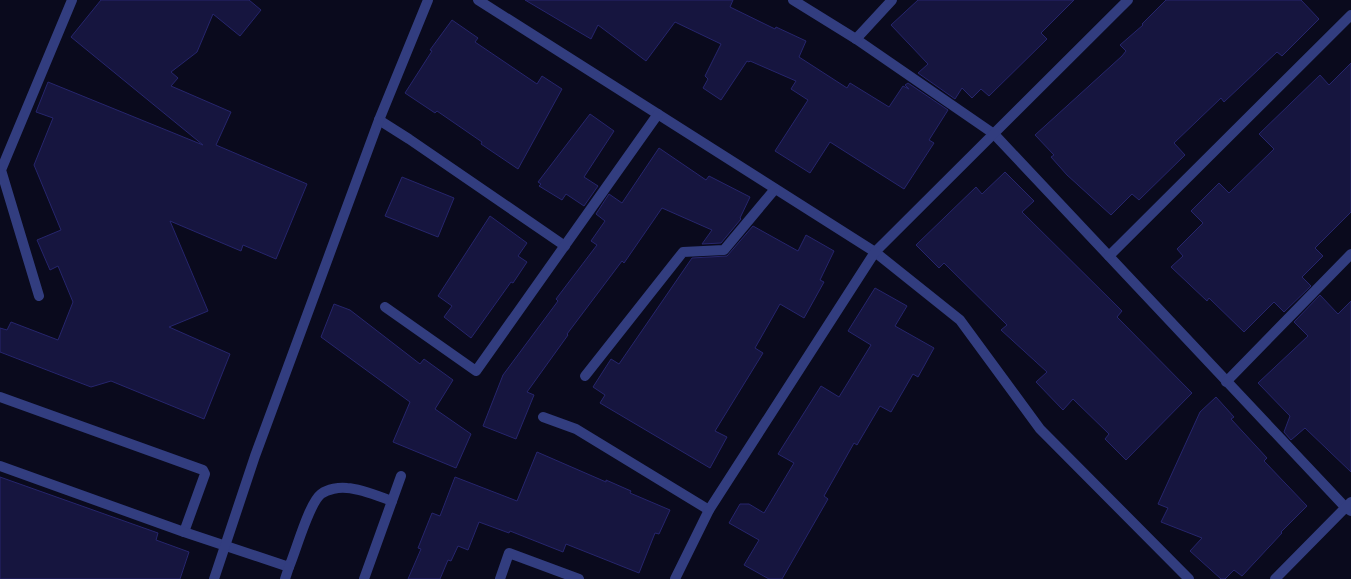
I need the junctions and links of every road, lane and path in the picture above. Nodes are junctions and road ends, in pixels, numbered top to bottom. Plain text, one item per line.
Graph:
1 (72, 0) edge
2 (428, 0) edge
3 (478, 0) edge
4 (793, 0) edge
5 (892, 0) edge
6 (1128, 0) edge
7 (1351, 15) edge
8 (856, 39) junction
9 (658, 114) junction
10 (379, 120) junction
11 (994, 134) junction
12 (775, 189) junction
13 (564, 246) junction
14 (875, 252) junction
15 (1351, 254) edge
16 (1109, 256) junction
17 (39, 296) dead end
18 (385, 307) dead end
19 (585, 376) dead end
20 (1226, 382) junction
21 (0, 397) edge
22 (543, 417) dead end
23 (0, 466) edge
24 (401, 476) dead end
25 (392, 501) junction
26 (1349, 507) edge
27 (709, 510) junction
28 (184, 532) junction
29 (225, 546) junction
30 (289, 567) junction
31 (214, 579) edge
32 (285, 579) edge
33 (364, 579) edge
34 (500, 579) edge
35 (579, 579) edge
36 (674, 579) edge
37 (1189, 579) edge
38 (1275, 579) edge

1 - 17 street
2 - 10 street
3 - 9 street
4 - 8 street
5 - 8 street
6 - 11 street
7 - 16 street
8 - 11 street
9 - 12 street
9 - 13 street
10 - 13 street
10 - 29 street
11 - 14 street
11 - 16 street
12 - 14 street
12 - 19 street
13 - 18 street
14 - 27 street
14 - 37 street
15 - 20 street
16 - 20 street
20 - 26 street
21 - 28 street
22 - 27 street
23 - 28 street
24 - 25 street
25 - 30 street
25 - 33 street
26 - 38 street
27 - 36 street
28 - 29 street
29 - 30 street
29 - 31 street
30 - 32 street
34 - 35 street

